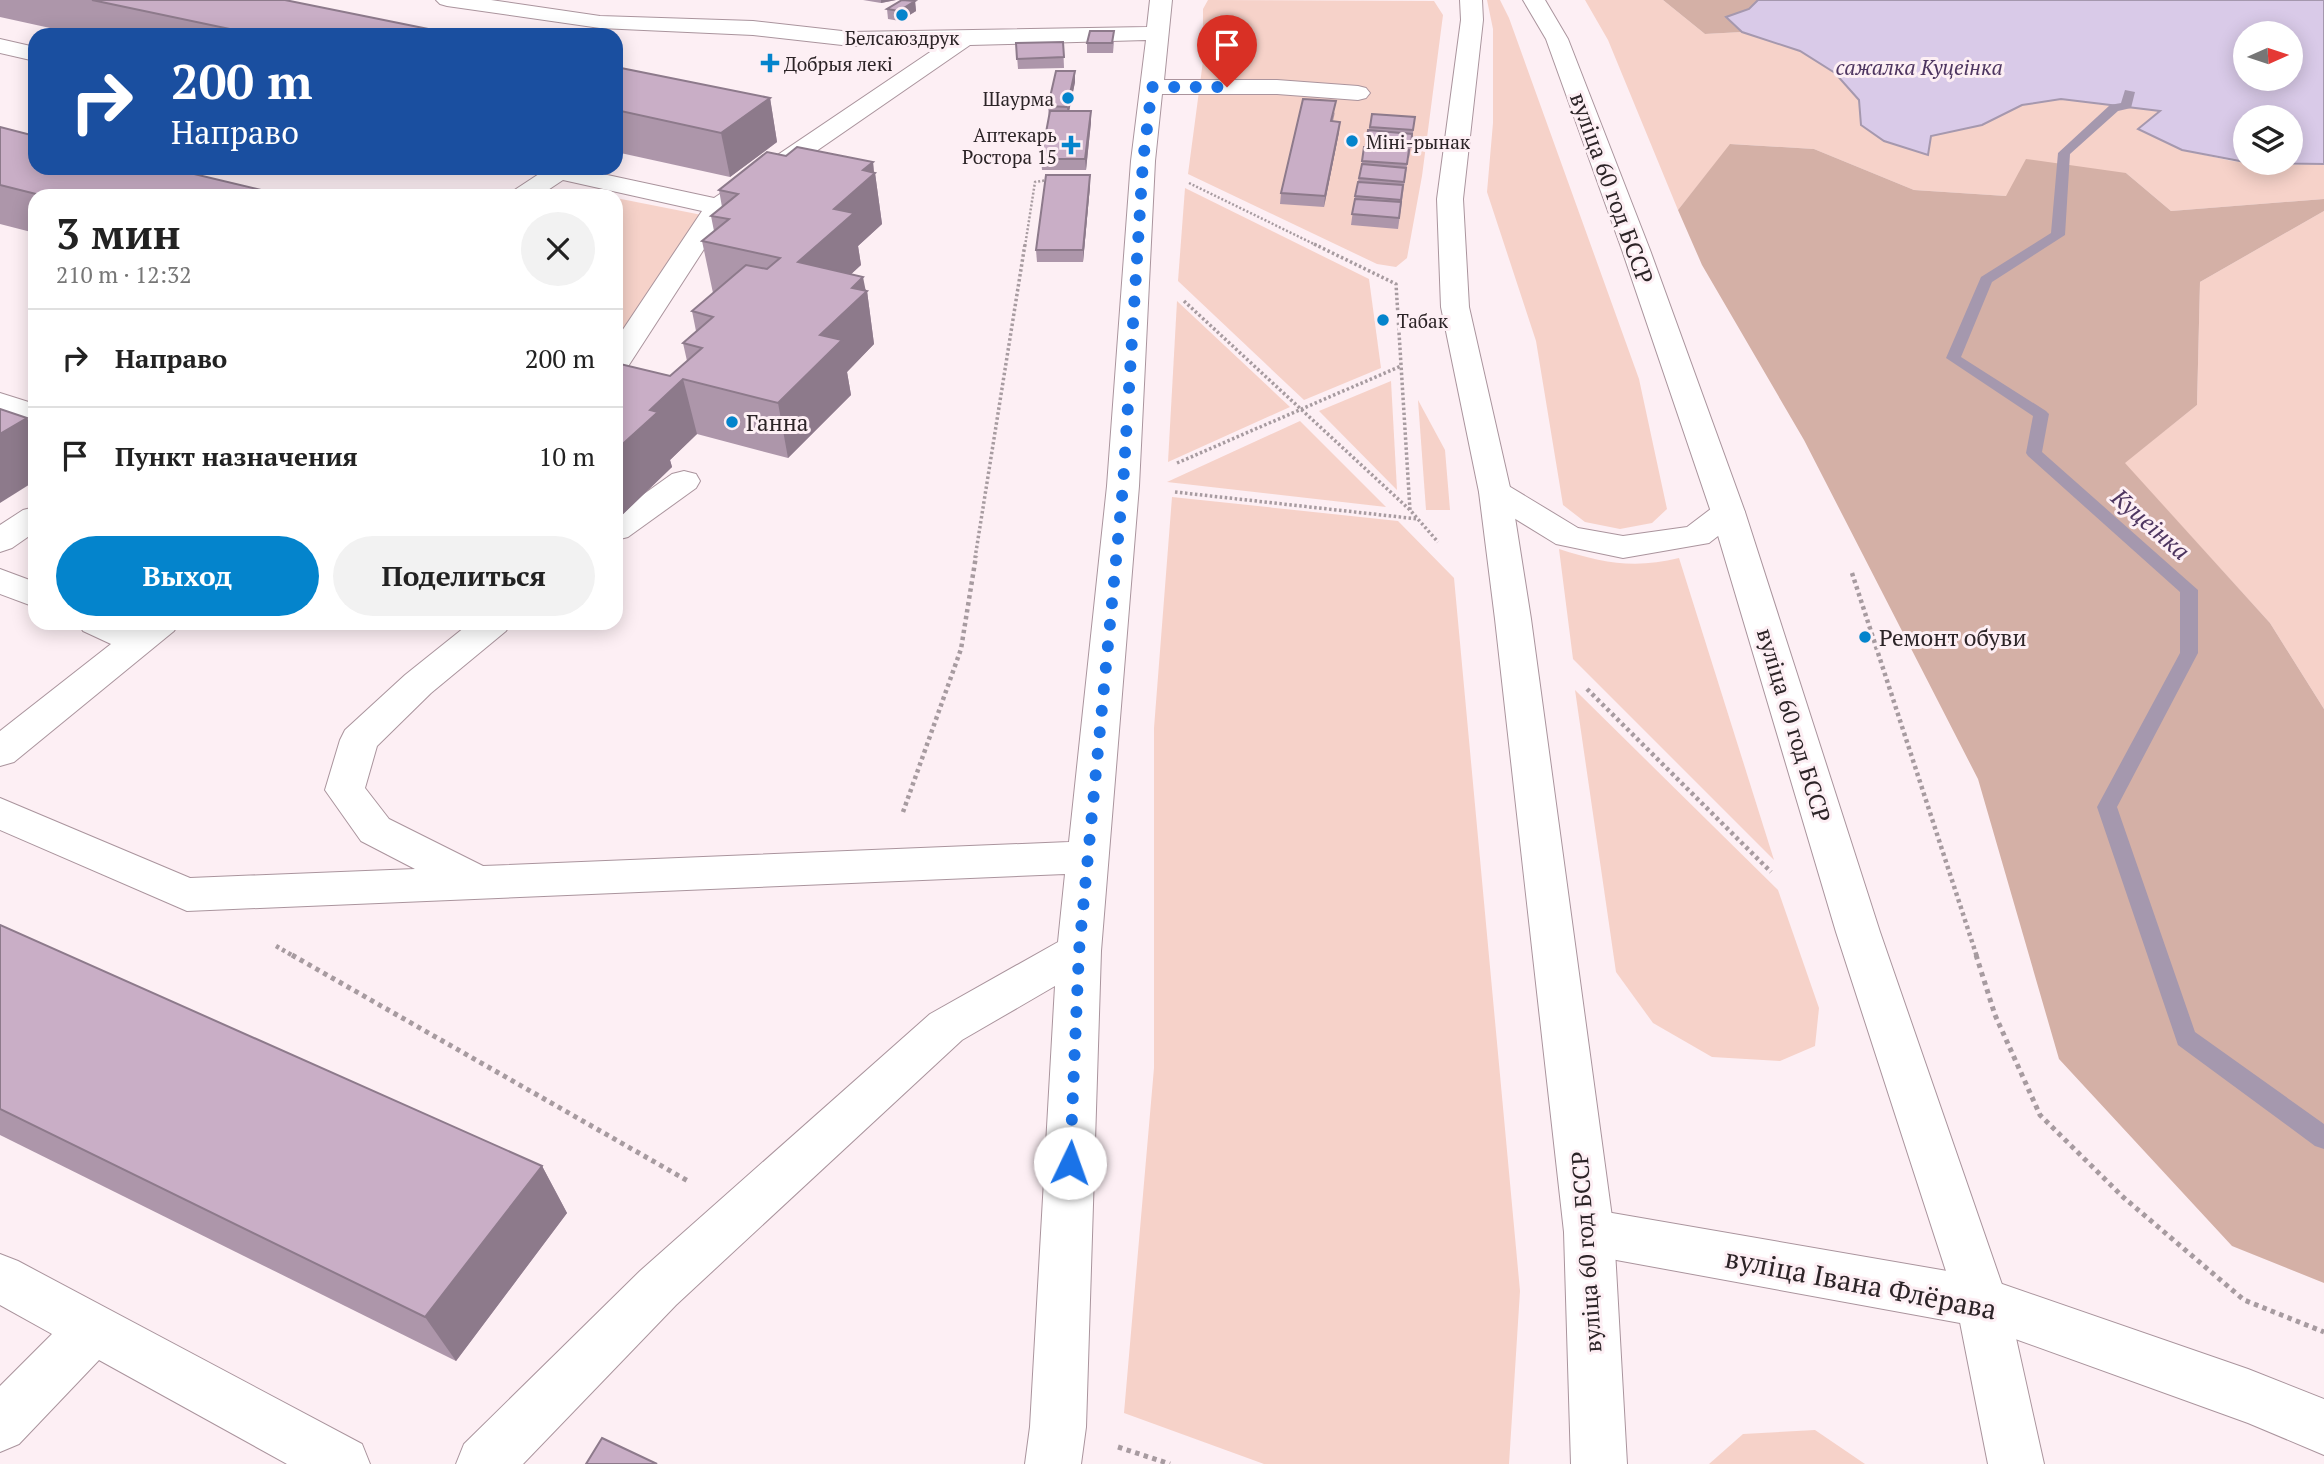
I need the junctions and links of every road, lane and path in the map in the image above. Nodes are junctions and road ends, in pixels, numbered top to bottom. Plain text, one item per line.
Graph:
1 (1471, 0) edge
2 (1534, 0) edge
3 (464, 1) edge
4 (723, 8) dead end
5 (1160, 16) edge
6 (753, 28) junction
7 (964, 39) junction
8 (0, 46) edge
9 (28, 52) edge
10 (1152, 87) junction
11 (1358, 93) dead end
12 (545, 175) edge
13 (574, 175) edge
14 (1060, 179) edge
15 (1184, 180) dead end
16 (530, 189) edge
17 (718, 207) junction
18 (1182, 299) dead end
19 (623, 351) edge
20 (1401, 366) junction
21 (0, 402) edge
22 (1302, 410) junction
23 (28, 412) edge
24 (684, 481) dead end
25 (1123, 486) junction
26 (1495, 492) junction
27 (1410, 510) junction
28 (1728, 512) junction
29 (1418, 519) junction
30 (28, 522) edge
31 (623, 525) edge
32 (0, 541) edge
33 (1438, 542) dead end
34 (1852, 573) dead end
35 (0, 580) edge
36 (28, 593) edge
37 (484, 630) edge
38 (149, 632) edge
39 (1587, 689) dead end
40 (0, 752) edge
41 (0, 813) edge
42 (1087, 857) junction
43 (884, 865) junction
44 (1771, 872) dead end
45 (479, 883) junction
46 (271, 943) dead end
47 (1079, 951) junction
48 (741, 1211) junction
49 (1589, 1232) junction
50 (0, 1278) edge
51 (1982, 1302) junction
52 (93, 1329) junction
53 (2324, 1332) edge
54 (0, 1425) edge
55 (2324, 1427) edge
56 (342, 1464) edge
57 (484, 1464) edge
58 (1053, 1464) edge
59 (1599, 1464) edge
60 (2016, 1464) edge

1 - 26 main road, вуліца 60 год БССР
2 - 28 main road, вуліца 60 год БССР
3 - 6 main road
4 - 6 main road
5 - 7 main road
5 - 10 main road
6 - 7 main road
7 - 17 main road
8 - 9 main road
10 - 11 main road
10 - 25 main road
12 - 16 main road
13 - 17 main road
14 - 43 path
15 - 20 path
17 - 19 main road
18 - 22 path
20 - 22 path
20 - 27 path
21 - 23 main road
22 - 25 path
22 - 27 path
24 - 31 main road
25 - 29 path
25 - 42 main road
26 - 28 main road
26 - 49 main road, вуліца 60 год БССР
27 - 29 path
28 - 51 main road, вуліца 60 год БССР
29 - 33 path
30 - 32 main road
34 - 53 path
35 - 36 main road
37 - 45 main road
38 - 40 main road
39 - 44 path
41 - 45 main road
42 - 43 main road
42 - 47 main road
43 - 45 main road
46 - 48 path
47 - 48 main road
47 - 58 main road
48 - 57 main road
49 - 51 main road, вуліца Івана Флёрава
49 - 59 main road, вуліца 60 год БССР
50 - 52 main road
51 - 55 main road, вуліца Івана Флёрава
51 - 60 main road, вуліца 60 год БССР
52 - 54 main road
52 - 56 main road

